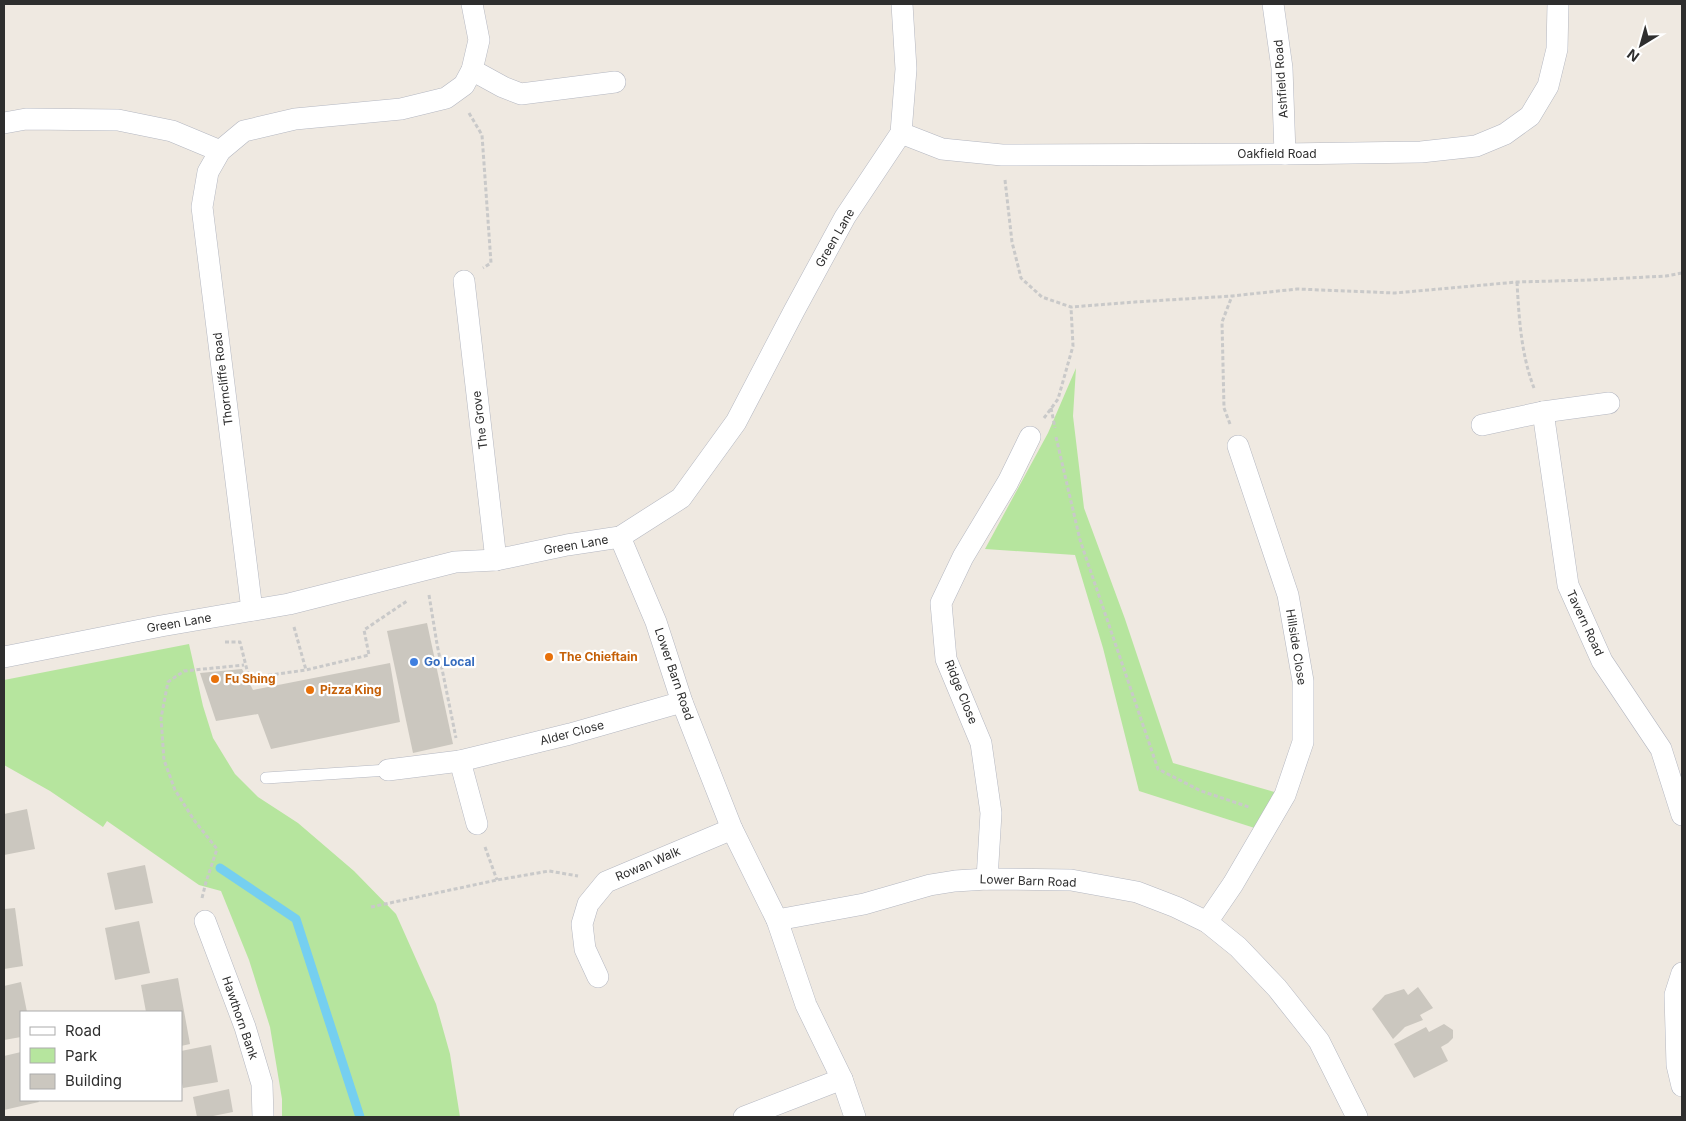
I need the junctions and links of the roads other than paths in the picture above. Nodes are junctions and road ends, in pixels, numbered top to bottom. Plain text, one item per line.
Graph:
1 (472, 4) edge
2 (902, 4) edge
3 (1273, 4) edge
4 (1558, 4) edge
5 (472, 70) junction
6 (615, 82) dead end
7 (4, 123) edge
8 (901, 133) junction
9 (220, 151) junction
10 (1285, 154) junction
11 (464, 281) road end
12 (1609, 403) dead end
13 (1543, 412) junction
14 (1482, 425) dead end
15 (1030, 437) road end
16 (1238, 446) road end
17 (620, 537) junction
18 (496, 560) junction
19 (252, 610) junction
20 (4, 657) edge
21 (682, 702) junction
22 (460, 761) junction
23 (388, 770) joint
24 (266, 778) dead end
25 (1682, 815) edge
26 (476, 824) road end
27 (732, 829) junction
28 (987, 878) junction
29 (777, 920) junction
30 (205, 921) road end
31 (1207, 922) junction
32 (1682, 973) edge
33 (598, 977) dead end
34 (842, 1079) junction
35 (1682, 1086) edge
36 (1354, 1116) edge
37 (263, 1117) edge
38 (744, 1117) edge
39 (855, 1117) edge

1 - 5 street, Thorncliffe Road
2 - 8 street, Green Lane
3 - 10 street, Ashfield Road
4 - 10 street, Oakfield Road
5 - 6 street
5 - 9 street, Thorncliffe Road
7 - 9 street
8 - 10 street, Oakfield Road
8 - 17 street, Green Lane
9 - 19 street, Thorncliffe Road
11 - 18 street, The Grove
12 - 13 street
13 - 14 street
13 - 25 street, Tavern Road
15 - 28 street, Ridge Close
16 - 31 street, Hillside Close
17 - 18 street, Green Lane
17 - 21 street, Lower Barn Road
18 - 19 street, Green Lane
19 - 20 street, Green Lane
21 - 22 street, Alder Close
21 - 27 street, Lower Barn Road
22 - 23 street, Alder Close
22 - 26 street
23 - 24 lane
27 - 29 street, Lower Barn Road
27 - 33 street, Rowan Walk
28 - 29 street, Lower Barn Road
28 - 31 street, Lower Barn Road
29 - 34 street, Lower Barn Road
30 - 37 street, Hawthorn Bank
31 - 36 street, Lower Barn Road
32 - 35 street
34 - 38 street
34 - 39 street, Lower Barn Road

